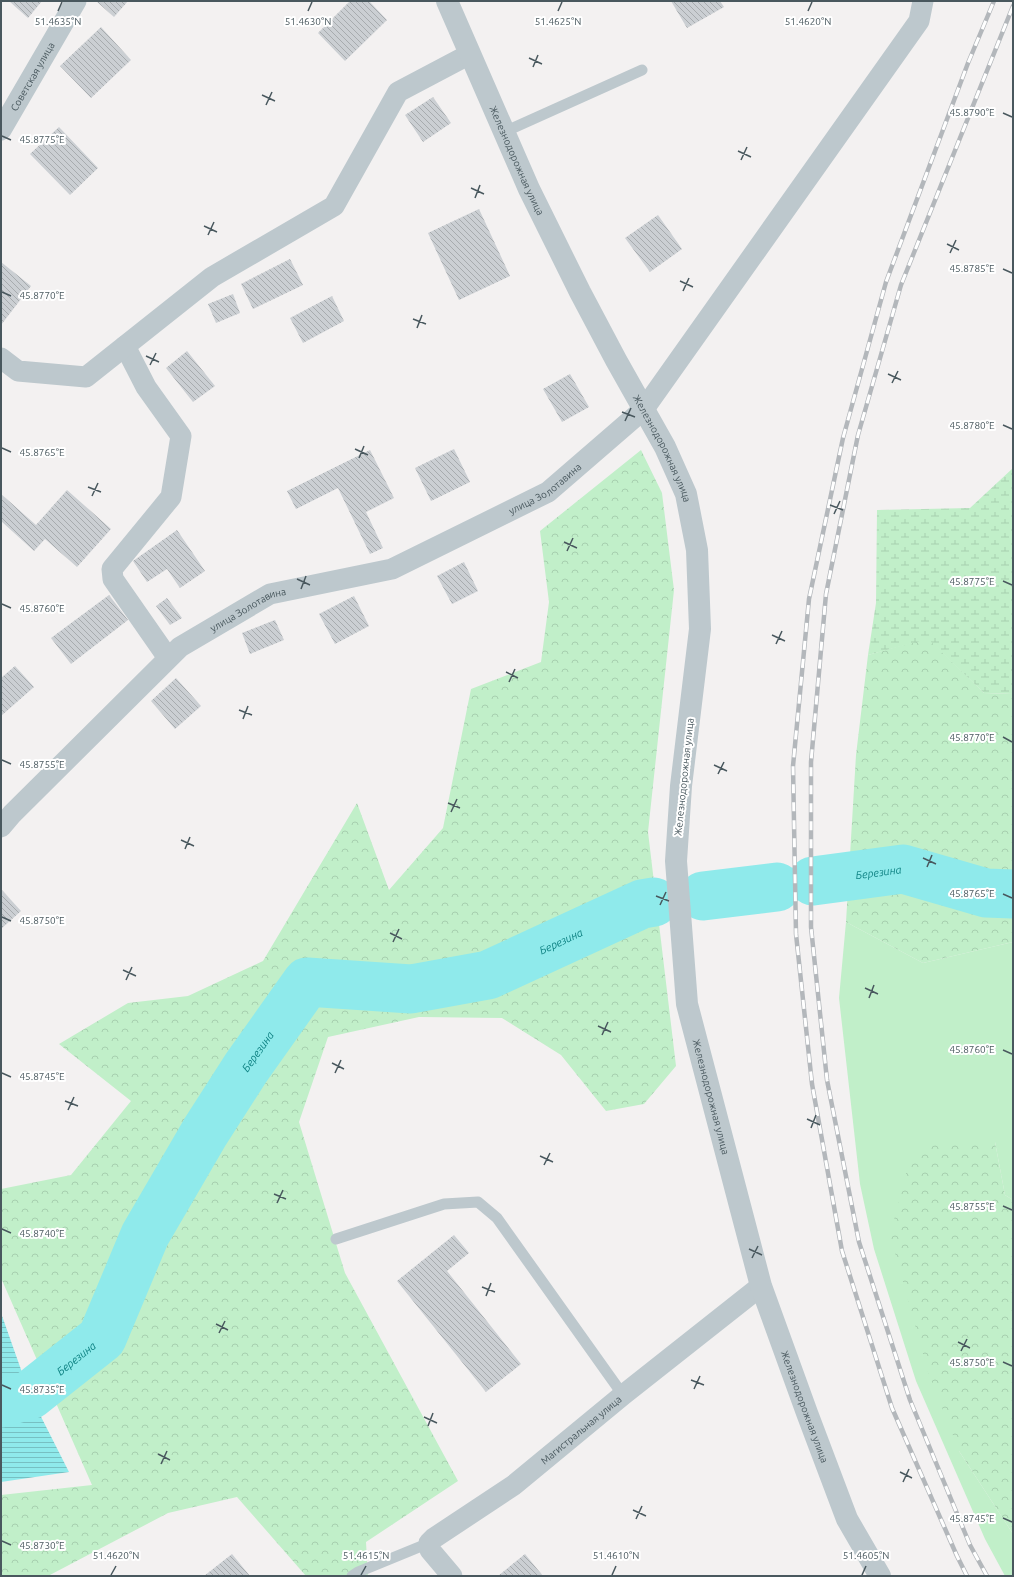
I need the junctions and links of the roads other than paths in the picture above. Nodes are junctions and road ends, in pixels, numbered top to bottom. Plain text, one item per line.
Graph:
1 (76, 1) edge
2 (447, 1) edge
3 (923, 1) edge
4 (470, 54) junction
5 (642, 70) dead end
6 (1, 130) edge
7 (504, 132) junction
8 (125, 346) junction
9 (1, 358) edge
10 (644, 409) junction
11 (168, 658) junction
12 (1, 827) edge
13 (336, 1239) dead end
14 (761, 1286) junction
15 (623, 1395) junction
16 (429, 1543) junction
17 (352, 1576) edge
18 (452, 1576) edge
19 (880, 1576) edge

1 - 6 street, Советская улица
2 - 4 street, Железнодорожная улица
3 - 10 street, улица Золотавина
4 - 7 street, Железнодорожная улица
4 - 8 street
5 - 7 lane
7 - 10 street, Железнодорожная улица
8 - 9 street
8 - 11 street
10 - 11 street, улица Золотавина
10 - 14 street, Железнодорожная улица
11 - 12 street, улица Золотавина
13 - 15 lane
14 - 15 street, Магистральная улица
14 - 19 street, Железнодорожная улица
15 - 16 street, Магистральная улица
16 - 17 lane
16 - 18 street

